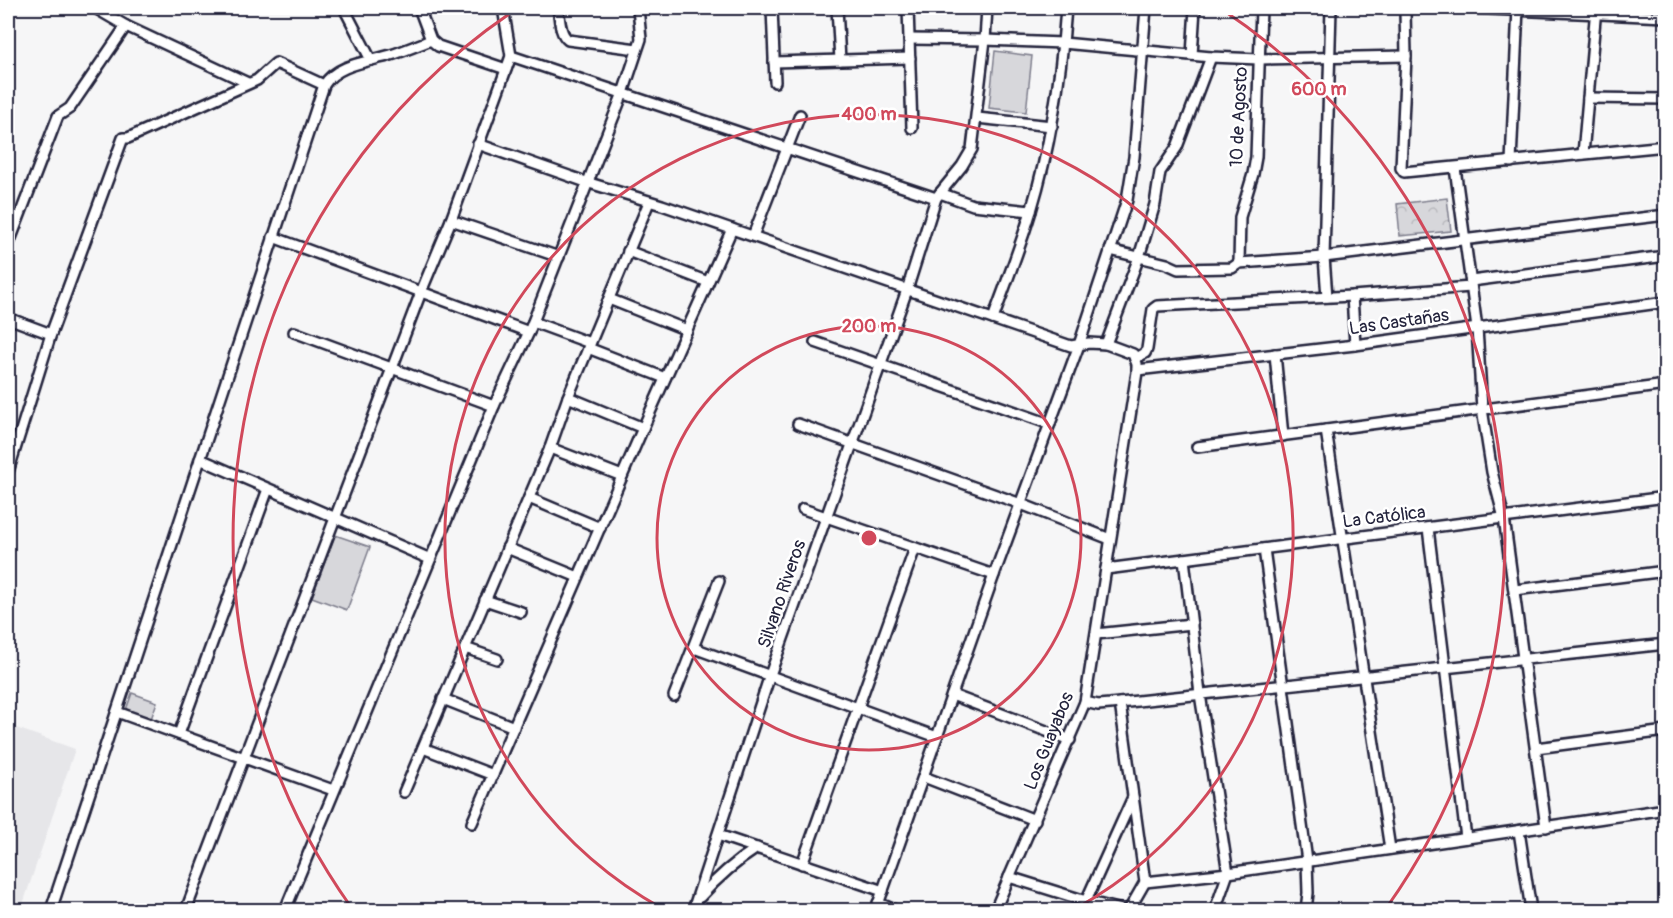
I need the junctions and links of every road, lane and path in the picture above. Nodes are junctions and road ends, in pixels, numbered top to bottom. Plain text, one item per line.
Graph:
1 (95, 8) edge
2 (344, 8) edge
3 (418, 8) edge
4 (503, 8) edge
5 (558, 8) edge
6 (638, 8) edge
7 (772, 8) edge
8 (837, 8) edge
9 (908, 8) edge
10 (987, 8) edge
11 (1066, 8) edge
12 (1146, 8) edge
13 (1196, 8) edge
14 (1261, 8) edge
15 (1331, 8) edge
16 (1408, 8) edge
17 (1466, 8) edge
18 (1518, 9) edge
19 (1596, 11) edge
20 (1665, 17) edge
21 (126, 26) junction
22 (909, 39) junction
23 (431, 40) junction
24 (986, 40) junction
25 (1063, 44) junction
26 (637, 49) junction
27 (1144, 50) junction
28 (1192, 55) junction
29 (511, 56) junction
30 (1406, 56) junction
31 (1211, 57) junction
32 (910, 58) junction
33 (1329, 58) junction
34 (1258, 59) junction
35 (371, 60) junction
36 (840, 60) junction
37 (774, 62) junction
38 (506, 69) junction
39 (775, 82) dead end
40 (248, 83) junction
41 (324, 85) junction
42 (623, 93) junction
43 (1588, 98) junction
44 (1665, 99) edge
45 (800, 115) dead end
46 (977, 118) junction
47 (1052, 126) junction
48 (912, 128) dead end
49 (478, 144) junction
50 (1664, 146) edge
51 (787, 148) junction
52 (1583, 154) junction
53 (1511, 162) junction
54 (1665, 164) edge
55 (1455, 168) junction
56 (586, 182) junction
57 (938, 196) junction
58 (649, 201) junction
59 (1031, 211) junction
60 (1665, 215) edge
61 (451, 220) junction
62 (732, 229) junction
63 (753, 236) junction
64 (273, 237) junction
65 (1465, 239) junction
66 (8, 246) edge
67 (1110, 250) junction
68 (628, 251) junction
69 (1665, 256) edge
70 (559, 257) junction
71 (1139, 257) junction
72 (1324, 257) junction
73 (1239, 263) junction
74 (708, 282) junction
75 (1471, 284) junction
76 (907, 290) junction
77 (421, 292) junction
78 (1352, 296) junction
79 (1327, 297) junction
80 (609, 299) junction
81 (1665, 302) edge
82 (8, 318) edge
83 (993, 319) junction
84 (533, 322) junction
85 (1477, 328) junction
86 (687, 330) junction
87 (294, 332) dead end
88 (529, 332) junction
89 (51, 334) junction
90 (815, 342) dead end
91 (1106, 344) junction
92 (589, 345) junction
93 (1079, 345) junction
94 (1355, 345) junction
95 (1275, 354) junction
96 (1135, 359) junction
97 (879, 365) junction
98 (392, 369) junction
99 (1137, 370) junction
100 (665, 378) junction
101 (1665, 385) edge
102 (568, 397) junction
103 (494, 405) junction
104 (1482, 409) junction
105 (798, 424) dead end
106 (1050, 424) junction
107 (643, 428) junction
108 (1326, 430) junction
109 (1283, 436) junction
110 (852, 444) junction
111 (1197, 447) dead end
112 (550, 448) junction
113 (200, 459) junction
114 (8, 472) edge
115 (622, 476) junction
116 (268, 489) junction
117 (1665, 497) edge
118 (529, 498) junction
119 (1021, 504) junction
120 (802, 509) dead end
121 (335, 518) junction
122 (826, 518) junction
123 (1504, 518) junction
124 (600, 528) junction
125 (1428, 528) junction
126 (1343, 538) junction
127 (1110, 539) junction
128 (507, 548) junction
129 (915, 548) junction
130 (1264, 549) junction
131 (430, 559) junction
132 (1184, 559) junction
133 (1106, 569) junction
134 (1665, 571) edge
135 (994, 575) junction
136 (578, 577) junction
137 (719, 581) dead end
138 (1515, 591) junction
139 (485, 600) junction
140 (521, 612) dead end
141 (1192, 624) junction
142 (1096, 634) junction
143 (1665, 644) edge
144 (465, 648) junction
145 (694, 648) junction
146 (497, 659) dead end
147 (1524, 659) junction
148 (1445, 668) junction
149 (771, 675) junction
150 (1365, 676) junction
151 (1283, 685) junction
152 (1200, 694) junction
153 (952, 695) junction
154 (674, 696) dead end
155 (443, 699) junction
156 (1085, 702) junction
157 (1120, 703) junction
158 (858, 707) junction
159 (117, 712) junction
160 (513, 727) junction
161 (1665, 731) edge
162 (179, 734) junction
163 (937, 737) junction
164 (1070, 740) junction
165 (423, 748) junction
166 (1536, 748) junction
167 (244, 757) junction
168 (493, 775) junction
169 (924, 777) junction
170 (333, 790) junction
171 (404, 792) dead end
172 (1134, 795) junction
173 (1665, 809) edge
174 (1035, 820) junction
175 (472, 823) dead end
176 (1546, 827) junction
177 (1519, 831) junction
178 (718, 835) junction
179 (1466, 838) junction
180 (757, 848) junction
181 (1390, 849) junction
182 (1307, 861) junction
183 (802, 864) junction
184 (1228, 873) junction
185 (1009, 877) junction
186 (1145, 882) junction
187 (883, 891) junction
188 (1086, 901) junction
189 (877, 907) edge
190 (694, 908) edge
191 (51, 910) edge
192 (186, 910) edge
193 (285, 910) edge
194 (895, 910) edge
195 (995, 910) edge
196 (1122, 910) edge
197 (1129, 910) edge
198 (1215, 910) edge
199 (1306, 910) edge
200 (1531, 910) edge

1 - 21 street
2 - 35 street
3 - 23 street
4 - 29 street
5 - 26 street
6 - 26 street
7 - 37 street
8 - 36 street
9 - 22 street
10 - 24 street
11 - 25 street
12 - 27 street
13 - 28 street
14 - 34 street, 10 de Agosto
15 - 33 street
16 - 30 street
17 - 18 street
18 - 19 street
18 - 53 street
19 - 20 street
19 - 43 street
21 - 40 street
21 - 66 street
22 - 24 street
22 - 32 street
23 - 35 street
23 - 38 street
24 - 25 street
24 - 46 street
25 - 27 street
25 - 47 street
26 - 42 street
27 - 28 street
27 - 67 street
28 - 31 street
29 - 38 street
29 - 42 street
30 - 33 street
30 - 55 street
31 - 34 street
31 - 71 street
32 - 36 street
32 - 48 street
33 - 34 street
33 - 72 street
34 - 73 street, 10 de Agosto
35 - 41 street
36 - 37 street
37 - 39 street
38 - 49 street
40 - 41 street
40 - 89 street
41 - 64 street
42 - 51 street
42 - 56 street
43 - 44 street
43 - 52 street
45 - 51 street
46 - 47 street
46 - 57 street
47 - 59 street
49 - 56 street
49 - 61 street
50 - 52 street
50 - 54 street
51 - 57 street
51 - 63 street
52 - 53 street
53 - 55 street
55 - 65 street
56 - 58 street
56 - 70 street
57 - 59 street
57 - 76 street, Silvano Riveros
58 - 62 street
58 - 68 street
59 - 83 street
60 - 65 street
61 - 70 street
61 - 77 street
62 - 63 street
62 - 74 street
63 - 76 street
64 - 77 street
64 - 113 street
65 - 72 street
65 - 75 street
67 - 71 street
67 - 93 street
68 - 74 street
68 - 80 street
69 - 75 street
70 - 84 street
71 - 73 street
71 - 91 street
72 - 73 street
72 - 79 street
74 - 86 street
75 - 78 street
75 - 85 street
76 - 83 street
76 - 97 street, Silvano Riveros
77 - 88 street
77 - 98 street
78 - 79 street
78 - 94 street
79 - 96 street
80 - 86 street
80 - 92 street
81 - 85 street, Las Castañas
82 - 89 street
83 - 93 street
84 - 88 street
84 - 92 street
85 - 94 street, Las Castañas
85 - 104 street
86 - 100 street
87 - 98 street
88 - 103 street
89 - 114 street
90 - 97 street
91 - 93 street
91 - 96 street
92 - 100 street
92 - 102 street
93 - 106 street
94 - 95 street, Las Castañas
95 - 99 street, Las Castañas
95 - 109 street
96 - 99 street, Los Guayabos
97 - 106 street
97 - 110 street, Silvano Riveros
98 - 103 street
98 - 121 street
99 - 127 street, Los Guayabos
100 - 107 street
101 - 104 street
102 - 107 street
102 - 112 street
103 - 131 street
104 - 108 street
104 - 123 street
105 - 110 street
106 - 119 street
107 - 115 street
108 - 109 street
108 - 126 street
109 - 111 street
110 - 119 street
110 - 122 street, Silvano Riveros
112 - 115 street
112 - 118 street
113 - 116 street
113 - 159 street
115 - 124 street
116 - 121 street
116 - 162 street
117 - 123 street, La Católica
118 - 124 street
118 - 128 street
119 - 127 street
119 - 135 street
120 - 122 street
121 - 131 street
121 - 167 street
122 - 129 street
122 - 149 street, Silvano Riveros
123 - 125 street, La Católica
123 - 138 street
124 - 136 street
125 - 126 street, La Católica
125 - 148 street
126 - 130 street, La Católica
126 - 150 street
127 - 133 street, Los Guayabos
128 - 136 street
128 - 139 street
129 - 135 street
129 - 158 street
130 - 132 street, La Católica
130 - 151 street
131 - 170 street
132 - 133 street, La Católica
132 - 141 street
133 - 142 street, Los Guayabos
134 - 138 street
135 - 153 street
136 - 160 street
137 - 145 street
138 - 147 street
139 - 140 street
139 - 144 street
141 - 142 street
141 - 152 street
142 - 156 street, Los Guayabos
143 - 147 street
144 - 146 street
144 - 155 street
145 - 149 street
145 - 154 street
147 - 148 street
147 - 166 street
148 - 150 street
148 - 179 street
149 - 158 street
149 - 178 street, Silvano Riveros
150 - 151 street
150 - 181 street
151 - 152 street
151 - 182 street
152 - 157 street
152 - 184 street
153 - 163 street
153 - 164 street
155 - 160 street
155 - 165 street
156 - 157 street
156 - 164 street, Los Guayabos
157 - 172 street
158 - 163 street
158 - 183 street
159 - 162 street
159 - 191 street
160 - 168 street
161 - 166 street
162 - 167 street
163 - 169 street
164 - 174 street, Los Guayabos
165 - 168 street
165 - 171 street
166 - 176 street
167 - 170 street
167 - 192 street
168 - 175 street
169 - 174 street
169 - 187 street
170 - 193 street
172 - 186 street
172 - 188 street
173 - 176 street
174 - 185 street, Los Guayabos
176 - 177 street
177 - 179 street
177 - 200 street
178 - 180 street
178 - 190 street, Silvano Riveros
179 - 181 street
180 - 183 street
180 - 190 street
181 - 182 street
182 - 184 street
182 - 199 street
183 - 187 street
184 - 186 street
184 - 198 street
185 - 188 street
185 - 195 street, Los Guayabos
186 - 197 street
187 - 189 street
188 - 196 street
189 - 194 street

